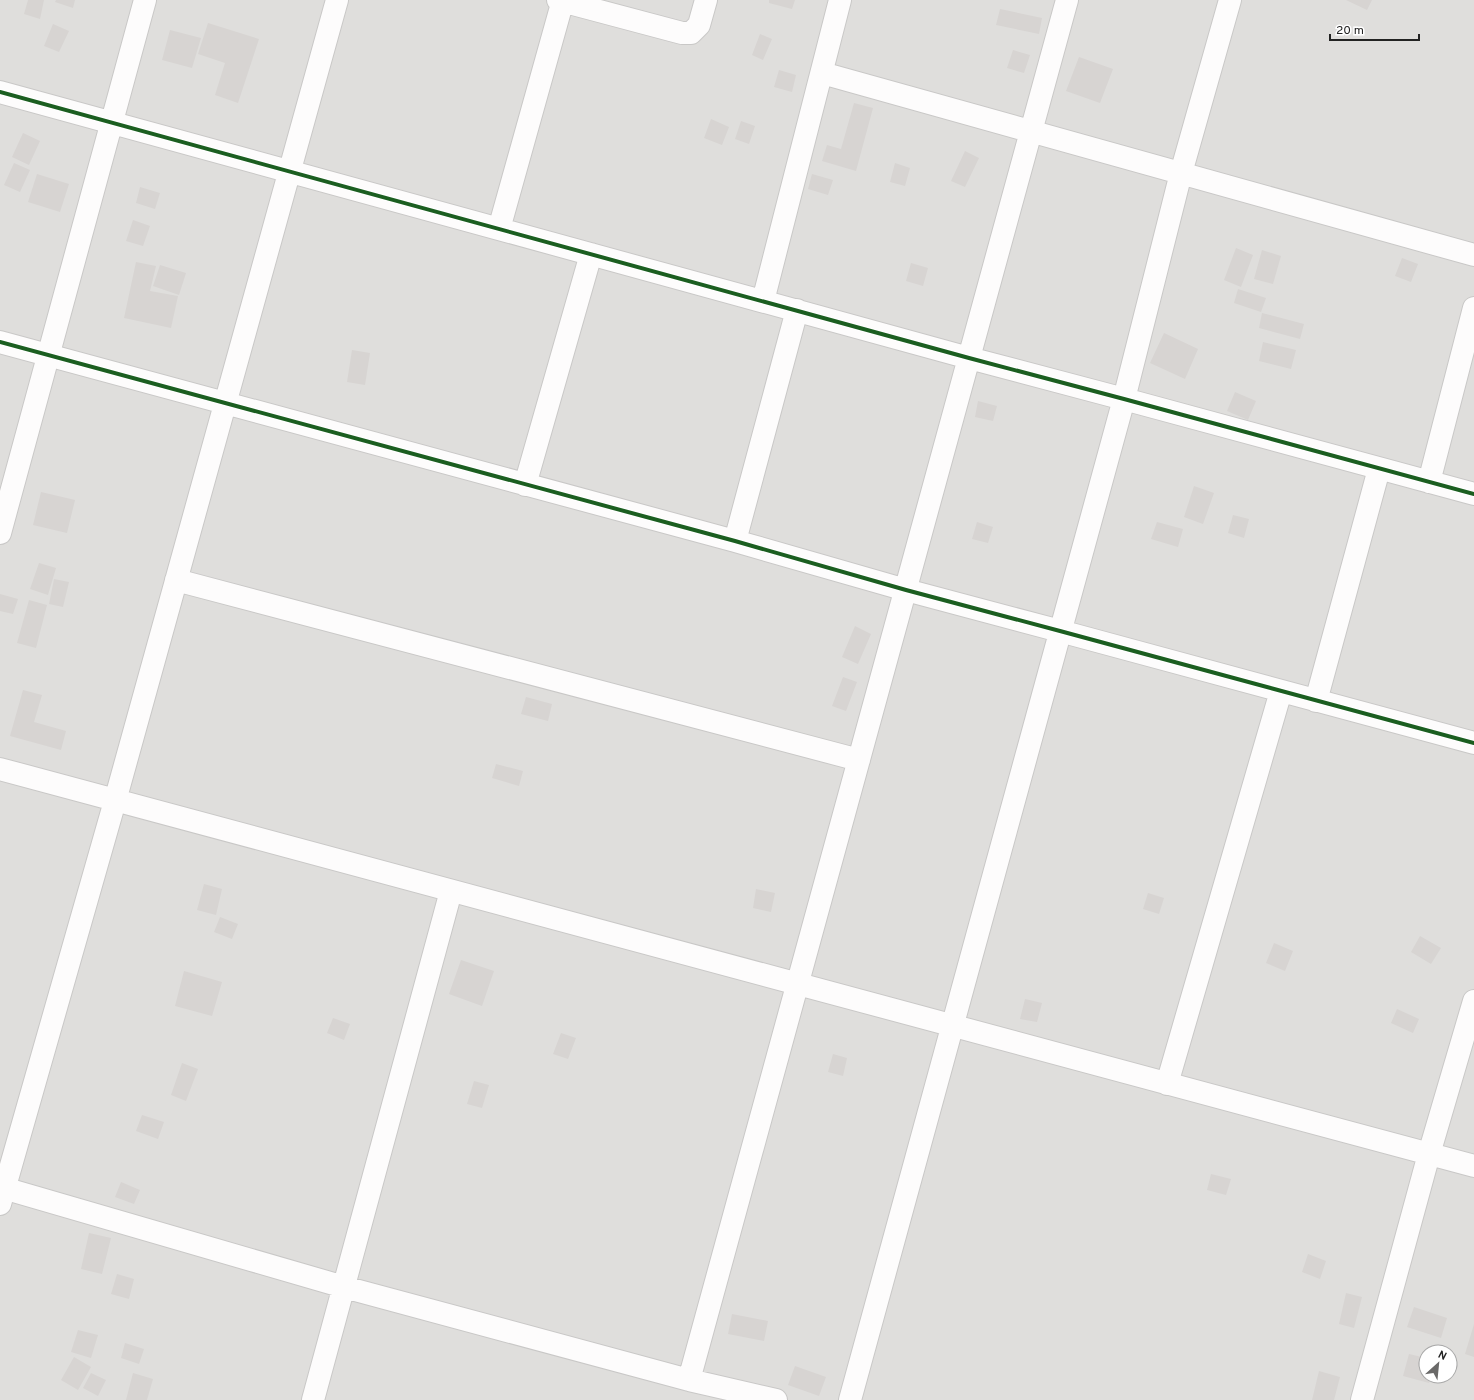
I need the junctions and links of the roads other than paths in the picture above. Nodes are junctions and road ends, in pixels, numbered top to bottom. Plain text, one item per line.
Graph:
1 (145, 0) edge
2 (337, 0) edge
3 (561, 0) edge
4 (706, 0) edge
5 (840, 0) edge
6 (1230, 0) edge
7 (1063, 1) edge
8 (822, 73) junction
9 (0, 92) edge
10 (112, 123) junction
11 (1031, 131) junction
12 (289, 172) junction
13 (1181, 173) junction
14 (499, 229) junction
15 (591, 254) junction
16 (1474, 255) edge
17 (763, 301) junction
18 (1474, 308) edge
19 (797, 310) junction
20 (0, 342) edge
21 (48, 355) junction
22 (969, 358) junction
23 (1124, 399) junction
24 (225, 403) junction
25 (1379, 468) junction
26 (1429, 482) junction
27 (525, 485) junction
28 (1474, 494) edge
29 (0, 533) edge
30 (735, 541) junction
31 (176, 580) junction
32 (906, 590) junction
33 (1060, 631) junction
34 (1281, 691) junction
35 (1316, 701) junction
36 (1474, 743) edge
37 (859, 760) junction
38 (0, 769) edge
39 (115, 801) junction
40 (451, 891) junction
41 (797, 986) junction
42 (1474, 1001) edge
43 (952, 1026) junction
44 (1167, 1084) junction
45 (1429, 1154) junction
46 (1474, 1166) edge
47 (1, 1193) edge
48 (344, 1287) junction
49 (689, 1380) junction
50 (313, 1400) edge
51 (776, 1400) edge
52 (850, 1400) edge
53 (1362, 1400) edge

1 - 10 street
2 - 12 street
3 - 4 street
3 - 14 street
5 - 8 street
6 - 13 street
7 - 11 street
8 - 11 street
8 - 17 street
9 - 10 street
10 - 12 street
10 - 21 street
11 - 13 street
11 - 22 street
12 - 14 street
12 - 24 street
13 - 16 street
13 - 23 street
14 - 15 street
15 - 17 street
15 - 27 street
17 - 19 street
18 - 26 street
19 - 22 street
19 - 30 street
20 - 21 street
21 - 24 street
21 - 29 street
22 - 23 street
22 - 32 street
23 - 25 street
23 - 33 street
24 - 27 street
24 - 31 street
25 - 26 street
25 - 35 street
26 - 28 street
27 - 30 street
30 - 32 street
31 - 37 street
31 - 39 street
32 - 33 street
32 - 37 street
33 - 34 street
33 - 43 street
34 - 35 street
34 - 44 street
35 - 36 street
37 - 41 street
38 - 39 street
39 - 40 street
39 - 47 street
40 - 41 street
40 - 48 street
41 - 43 street
41 - 49 street
42 - 45 street
43 - 44 street
43 - 52 street
44 - 45 street
45 - 46 street
45 - 53 street
47 - 48 street
48 - 49 street
48 - 50 street
49 - 51 street

